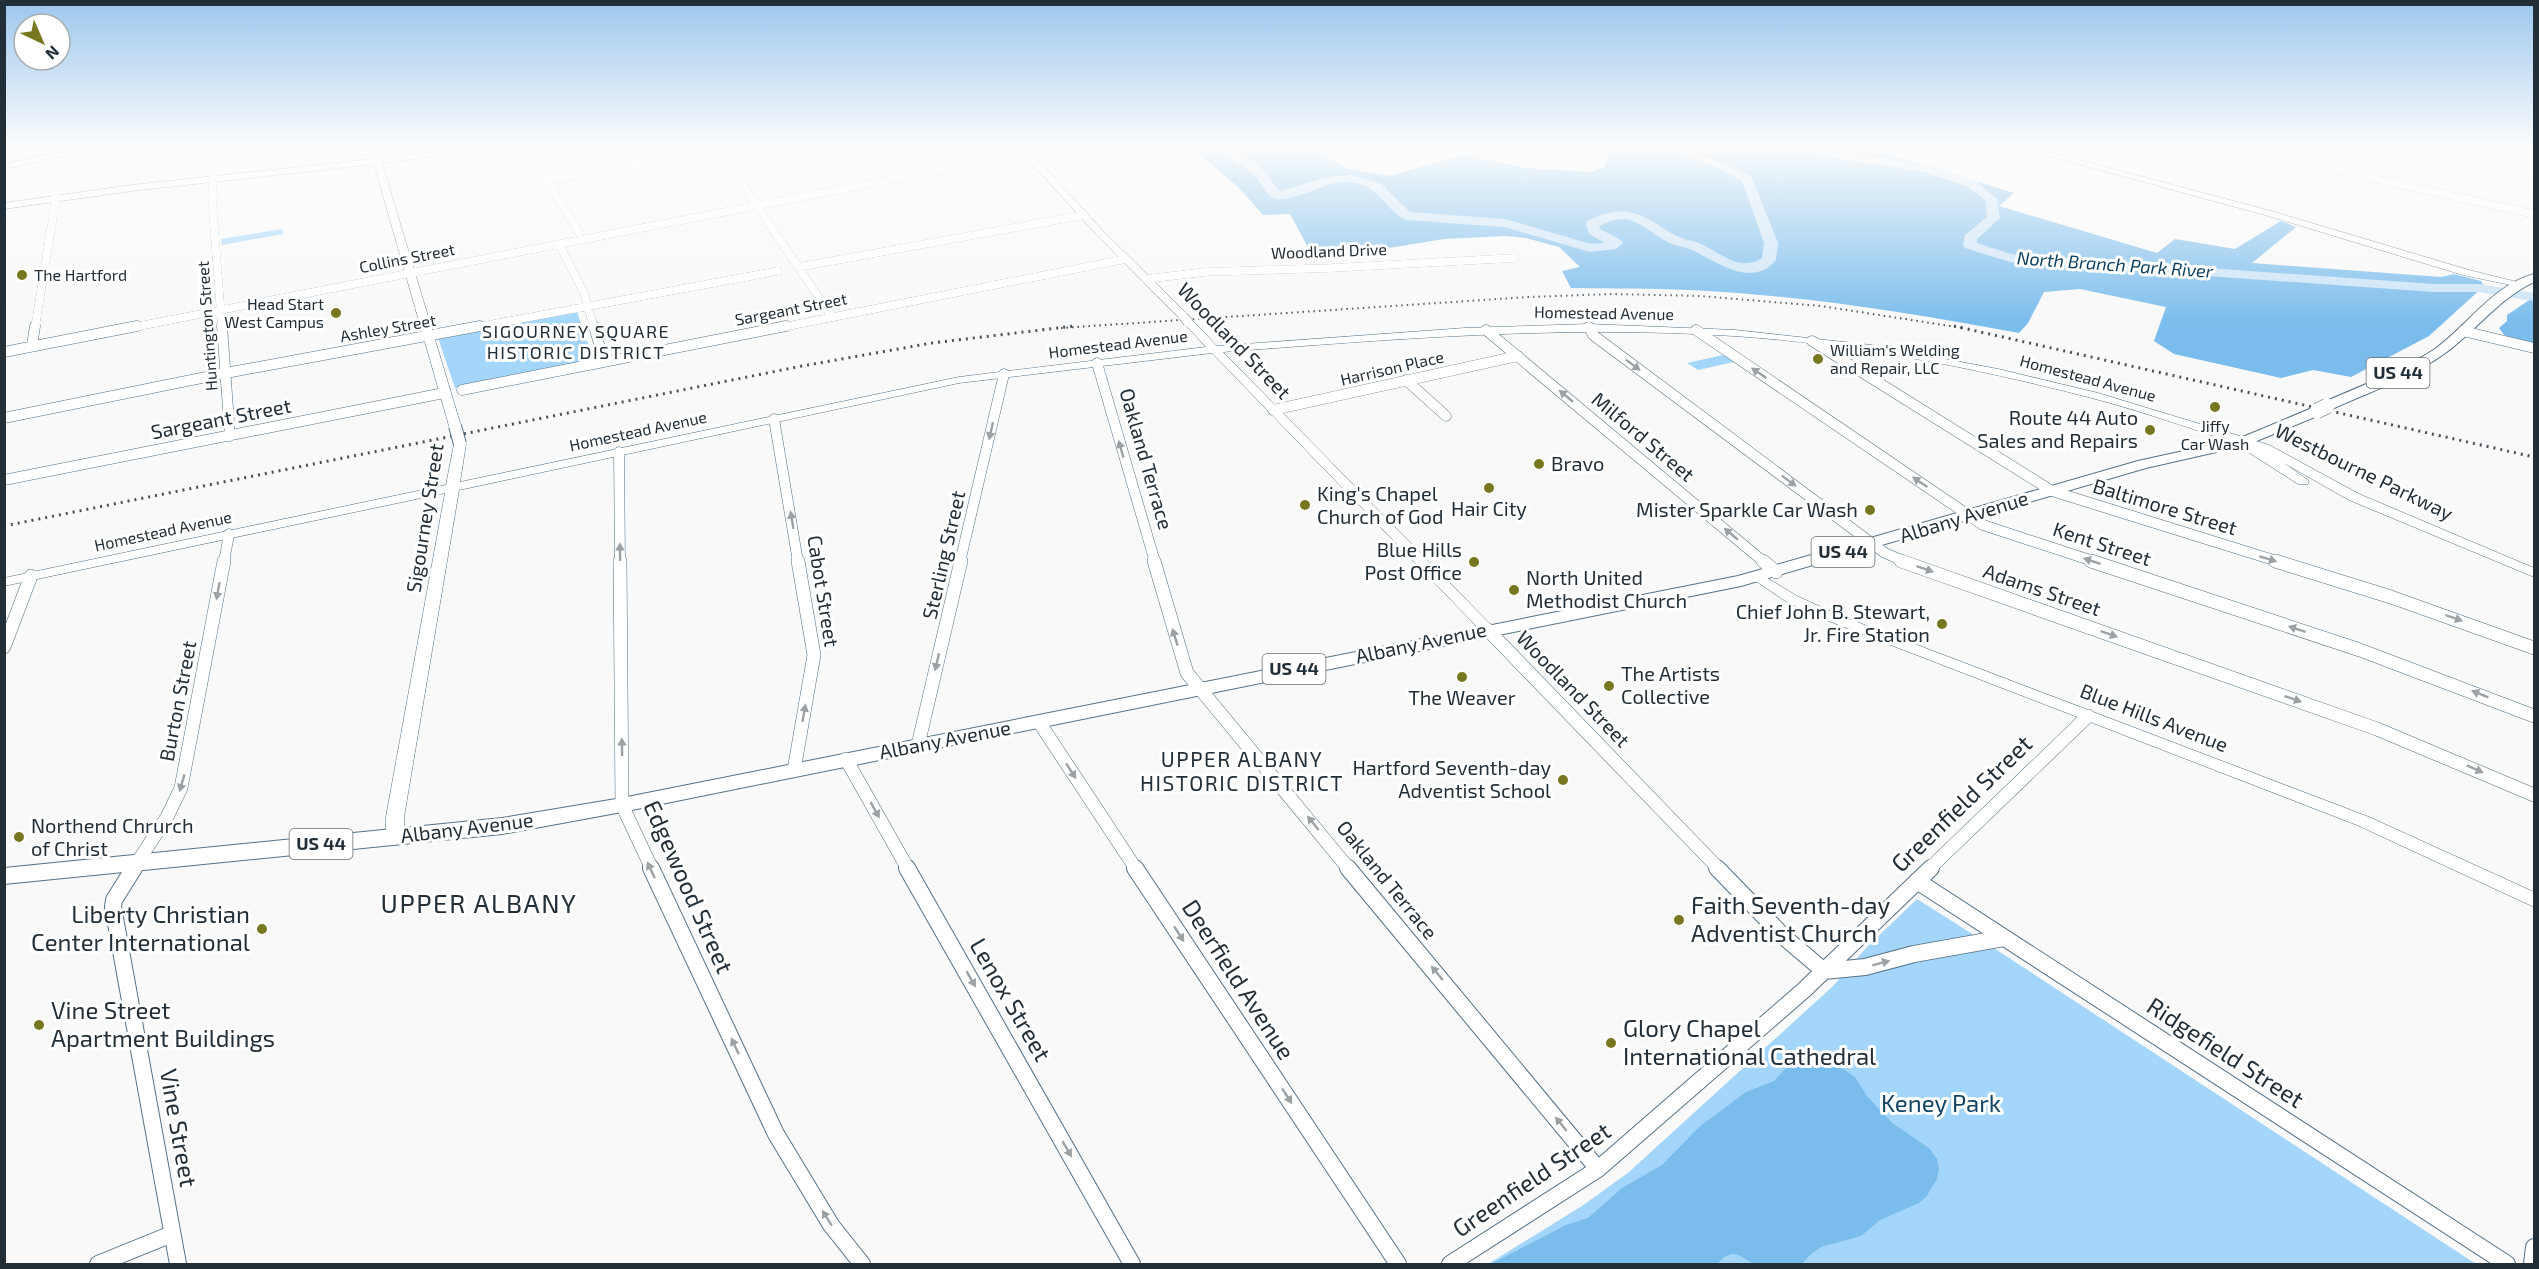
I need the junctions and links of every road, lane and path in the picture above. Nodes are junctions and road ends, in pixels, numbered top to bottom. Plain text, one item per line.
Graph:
1 (55, 206) edge
2 (213, 206) edge
3 (392, 206) edge
4 (563, 206) edge
5 (757, 206) edge
6 (758, 206) edge
7 (1076, 206) edge
8 (2250, 206) edge
9 (2500, 206) edge
10 (2535, 214) edge
11 (1084, 215) junction
12 (579, 233) dead end
13 (559, 244) junction
14 (1515, 258) dead end
15 (1126, 259) junction
16 (799, 267) junction
17 (778, 271) dead end
18 (410, 273) junction
19 (2535, 278) edge
20 (1146, 279) junction
21 (2510, 290) junction
22 (587, 306) junction
23 (221, 310) junction
24 (832, 317) junction
25 (1589, 327) junction
26 (1486, 330) junction
27 (1696, 330) junction
28 (2463, 331) junction
29 (429, 335) junction
30 (1812, 341) junction
31 (32, 346) junction
32 (2535, 348) edge
33 (1215, 349) junction
34 (4, 352) edge
35 (1518, 356) junction
36 (604, 362) junction
37 (1096, 363) junction
38 (226, 373) junction
39 (1005, 374) junction
40 (1406, 380) junction
41 (462, 390) dead end
42 (444, 393) junction
43 (1273, 410) junction
44 (1446, 416) dead end
45 (4, 418) edge
46 (774, 419) junction
47 (230, 436) junction
48 (2242, 442) junction
49 (619, 452) junction
50 (4, 480) edge
51 (454, 486) junction
52 (2052, 491) junction
53 (1968, 515) junction
54 (229, 534) junction
55 (2428, 535) junction
56 (1873, 544) junction
57 (1776, 572) junction
58 (2535, 573) edge
59 (32, 576) junction
60 (1759, 577) junction
61 (4, 582) edge
62 (2535, 584) edge
63 (1488, 630) junction
64 (4, 647) edge
65 (2535, 648) edge
66 (1200, 689) junction
67 (2088, 716) junction
68 (2535, 716) edge
69 (1039, 722) junction
70 (918, 745) junction
71 (846, 759) junction
72 (794, 770) junction
73 (2535, 795) edge
74 (622, 805) junction
75 (395, 837) junction
76 (135, 863) junction
77 (4, 876) edge
78 (1917, 881) junction
79 (2535, 900) edge
80 (2004, 938) junction
81 (1824, 971) junction
82 (1599, 1169) junction
83 (172, 1234) junction
84 (2535, 1247) edge
85 (98, 1264) edge
86 (178, 1264) edge
87 (862, 1264) edge
88 (1132, 1264) edge
89 (1398, 1264) edge
90 (1450, 1264) edge
91 (2507, 1264) edge
92 (2532, 1264) edge

1 - 31 street
2 - 23 street, Huntington Street
3 - 18 main road, Sigourney Street
4 - 12 street
5 - 13 street, Collins Street
6 - 16 street
7 - 11 main road, Woodland Street
8 - 21 main road
9 - 10 street
11 - 15 main road, Woodland Street
11 - 16 street
13 - 18 street, Collins Street
13 - 22 street
14 - 20 street, Woodland Drive
15 - 20 main road, Woodland Street
15 - 24 street, Sargeant Street
16 - 24 street
17 - 22 street, Ashley Street
18 - 23 street, Collins Street
18 - 29 main road, Sigourney Street
19 - 21 highway, Albany Avenue / US 44
20 - 33 main road, Woodland Street
21 - 28 highway, Albany Avenue / US 44
22 - 29 street, Ashley Street
22 - 36 street
23 - 31 street, Collins Street
23 - 38 street, Huntington Street
24 - 36 street, Sargeant Street
25 - 26 main road, Homestead Avenue
25 - 27 main road, Homestead Avenue
25 -> 56 street, Adams Street
26 - 33 main road, Homestead Avenue
26 - 35 street, Milford Street
27 - 30 main road, Homestead Avenue
53 -> 27 street, Kent Street
28 - 32 street
28 - 48 highway, Albany Avenue / US 44
29 - 38 street, Ashley Street
29 - 42 main road, Sigourney Street
30 - 48 main road, Homestead Avenue
30 - 52 street, Baltimore Street
31 - 34 street, Collins Street
33 - 37 main road, Homestead Avenue
33 - 43 main road, Woodland Street
35 - 40 street, Harrison Place
57 -> 35 street, Milford Street
36 - 41 street, Sargeant Street
37 - 39 main road, Homestead Avenue
66 -> 37 street, Oakland Terrace
38 - 45 street, Ashley Street
38 - 47 street, Huntington Street
39 - 46 main road, Homestead Avenue
39 -> 70 street, Sterling Street
40 - 43 street, Harrison Place
40 - 44 street
42 - 47 street, Sargeant Street
42 - 51 main road, Sigourney Street, bridge
43 - 63 main road, Woodland Street
46 - 49 main road, Homestead Avenue
72 -> 46 street, Cabot Street
47 - 50 street, Sargeant Street
48 - 52 highway, Albany Avenue / US 44
48 - 55 main road, Westbourne Parkway
49 - 51 main road, Homestead Avenue
74 -> 49 street, Edgewood Street
51 - 54 main road, Homestead Avenue
51 - 75 main road, Sigourney Street
52 - 53 highway, Albany Avenue / US 44
52 -> 65 street, Baltimore Street
53 - 56 highway, Albany Avenue / US 44
68 -> 53 street, Kent Street
54 - 59 main road, Homestead Avenue
54 -> 76 street, Burton Street
55 - 58 main road, Westbourne Parkway
55 - 62 main road, Westbourne Parkway
56 - 57 highway, Albany Avenue / US 44
56 -> 73 street, Adams Street
57 - 60 highway, Albany Avenue / US 44
59 - 61 main road, Homestead Avenue
59 - 64 street
60 - 63 highway, Albany Avenue / US 44
60 - 67 main road, Blue Hills Avenue
63 - 66 highway, Albany Avenue / US 44
63 - 81 street, Woodland Street
66 - 69 highway, Albany Avenue / US 44
82 -> 66 street, Oakland Terrace
67 - 78 street, Greenfield Street
67 - 79 main road, Blue Hills Avenue
69 - 70 highway, Albany Avenue / US 44
69 -> 89 street, Deerfield Avenue
70 - 71 highway, Albany Avenue / US 44
71 - 72 highway, Albany Avenue / US 44
71 -> 88 street, Lenox Street
72 - 74 highway, Albany Avenue / US 44
74 - 75 highway, Albany Avenue / US 44
87 -> 74 street, Edgewood Street
75 - 76 highway, Albany Avenue / US 44
76 - 77 highway, Albany Avenue / US 44
76 - 83 street, Vine Street
78 - 80 street, Ridgefield Street
78 - 81 street, Greenfield Street
81 -> 80 street
80 - 91 street, Ridgefield Street
81 - 82 street, Greenfield Street
82 - 90 street, Greenfield Street
83 - 85 street
83 - 86 street, Vine Street
84 - 92 street

